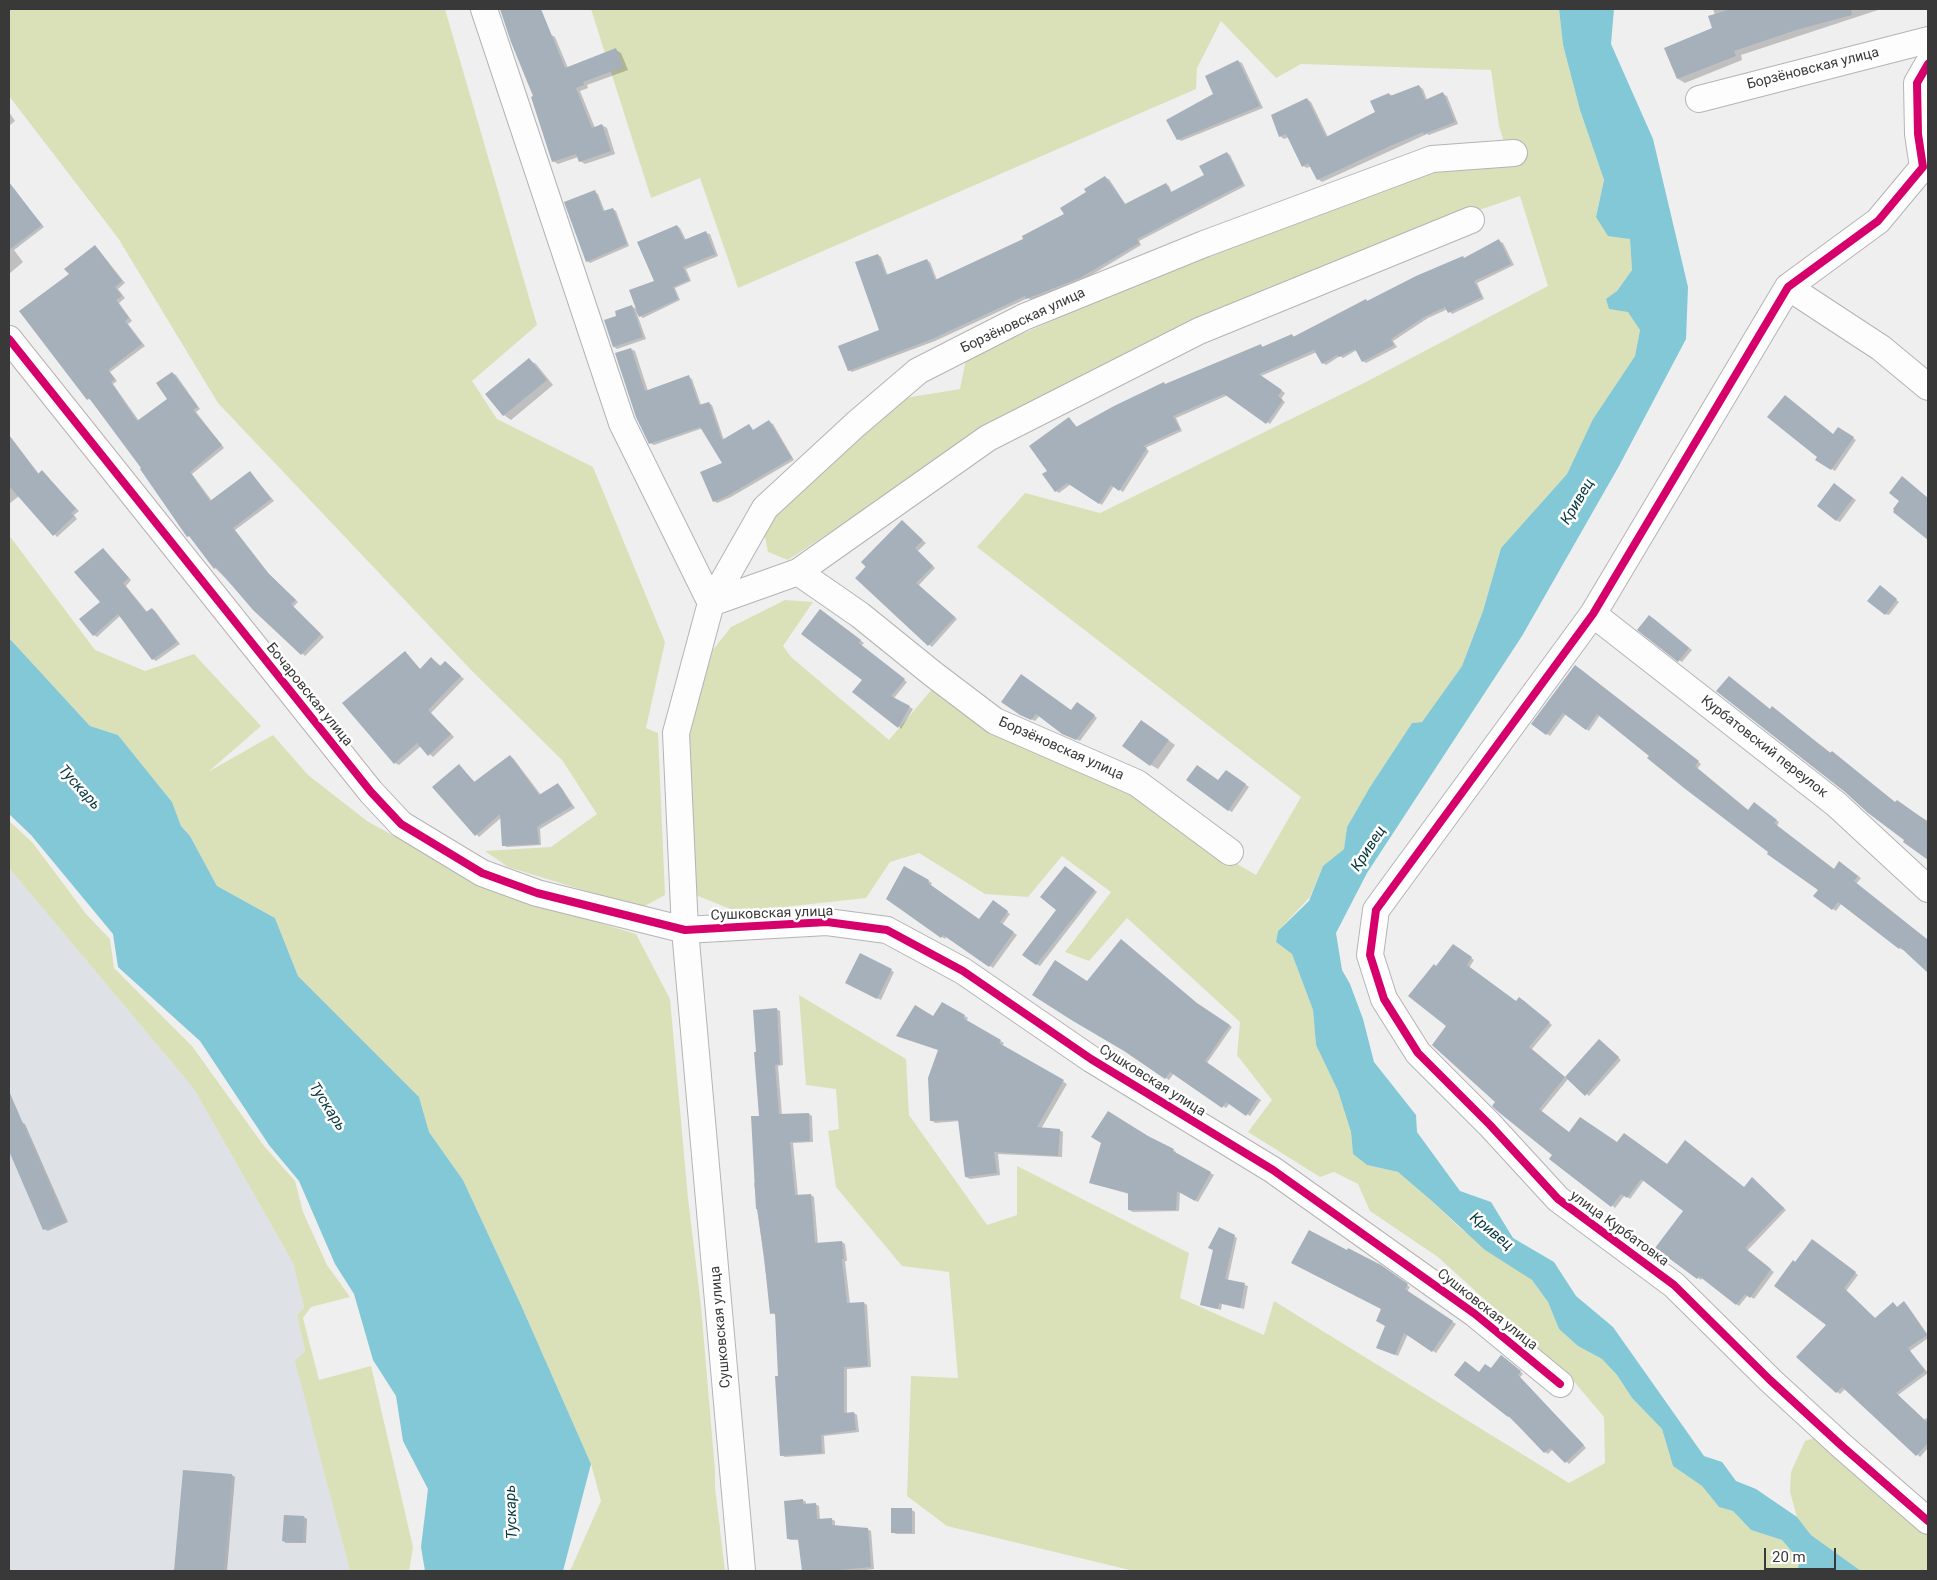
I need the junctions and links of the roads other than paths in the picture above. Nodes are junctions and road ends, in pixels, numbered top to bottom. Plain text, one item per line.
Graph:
1 (484, 9) edge
2 (1928, 40) edge
3 (1928, 64) edge
4 (1698, 99) dead end
5 (1514, 153) dead end
6 (1471, 220) dead end
7 (1788, 287) junction
8 (9, 340) edge
9 (1928, 388) edge
10 (798, 572) junction
11 (711, 603) junction
12 (1593, 614) junction
13 (1230, 852) dead end
14 (1928, 889) edge
15 (685, 930) junction
16 (1560, 1384) dead end
17 (1928, 1521) edge
18 (742, 1571) edge

1 - 11 street
2 - 4 street, Борзёновская улица
3 - 7 street
5 - 11 street, Борзёновская улица
6 - 10 street
7 - 9 street
7 - 12 street
8 - 15 street, Бочаровская улица
10 - 11 street
10 - 13 street, Борзёновская улица
11 - 15 street, Борзёновская улица
12 - 14 street, Курбатовский переулок
12 - 17 street, улица Курбатовка
15 - 16 street, Сушковская улица
15 - 18 street, Сушковская улица

